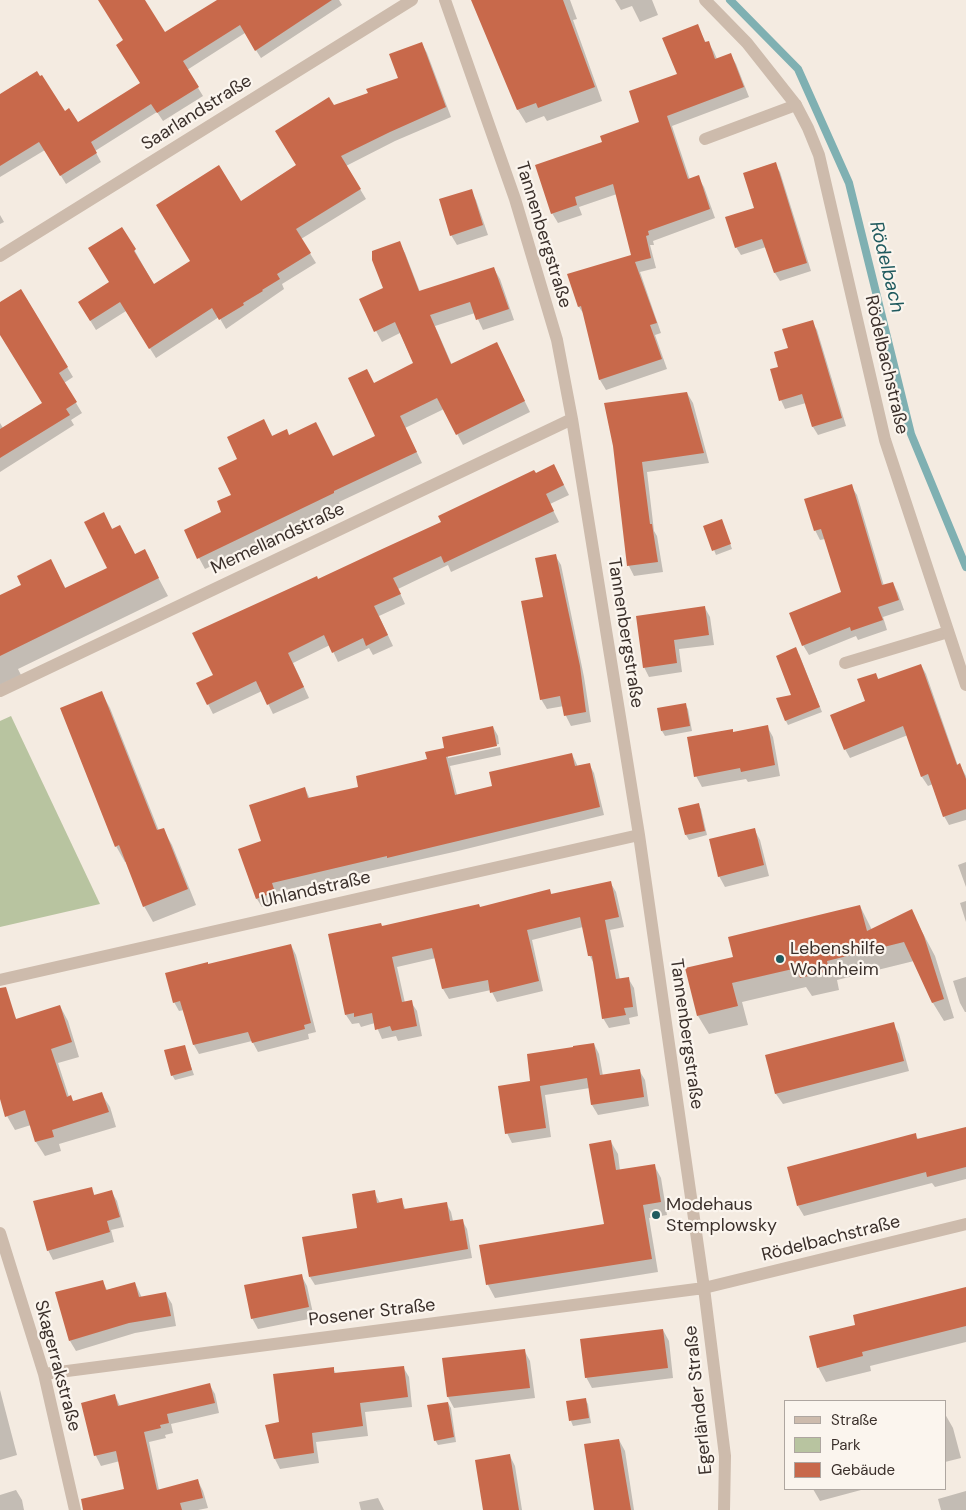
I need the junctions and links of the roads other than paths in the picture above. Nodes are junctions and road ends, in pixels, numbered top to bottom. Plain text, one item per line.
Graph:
1 (412, 0) edge
2 (445, 0) edge
3 (705, 0) edge
4 (796, 105) junction
5 (705, 139) dead end
6 (0, 256) edge
7 (572, 419) junction
8 (948, 632) junction
9 (845, 663) dead end
10 (966, 685) edge
11 (0, 691) edge
12 (639, 835) junction
13 (0, 980) edge
14 (966, 1224) edge
15 (0, 1233) edge
16 (704, 1288) junction
17 (44, 1374) junction
18 (74, 1510) edge
19 (724, 1510) edge

1 - 6 street, Saarlandstraße
2 - 7 street, Tannenbergstraße
3 - 4 street, Rödelbachstraße
4 - 5 street
4 - 8 street, Rödelbachstraße
7 - 11 street, Memellandstraße
7 - 12 street, Tannenbergstraße
8 - 9 street
8 - 10 street, Rödelbachstraße
12 - 13 street, Uhlandstraße
12 - 16 street, Tannenbergstraße
14 - 16 street, Rödelbachstraße
15 - 17 street, Skagerrakstraße
16 - 17 street, Posener Straße
16 - 19 street, Egerländer Straße
17 - 18 street, Skagerrakstraße

